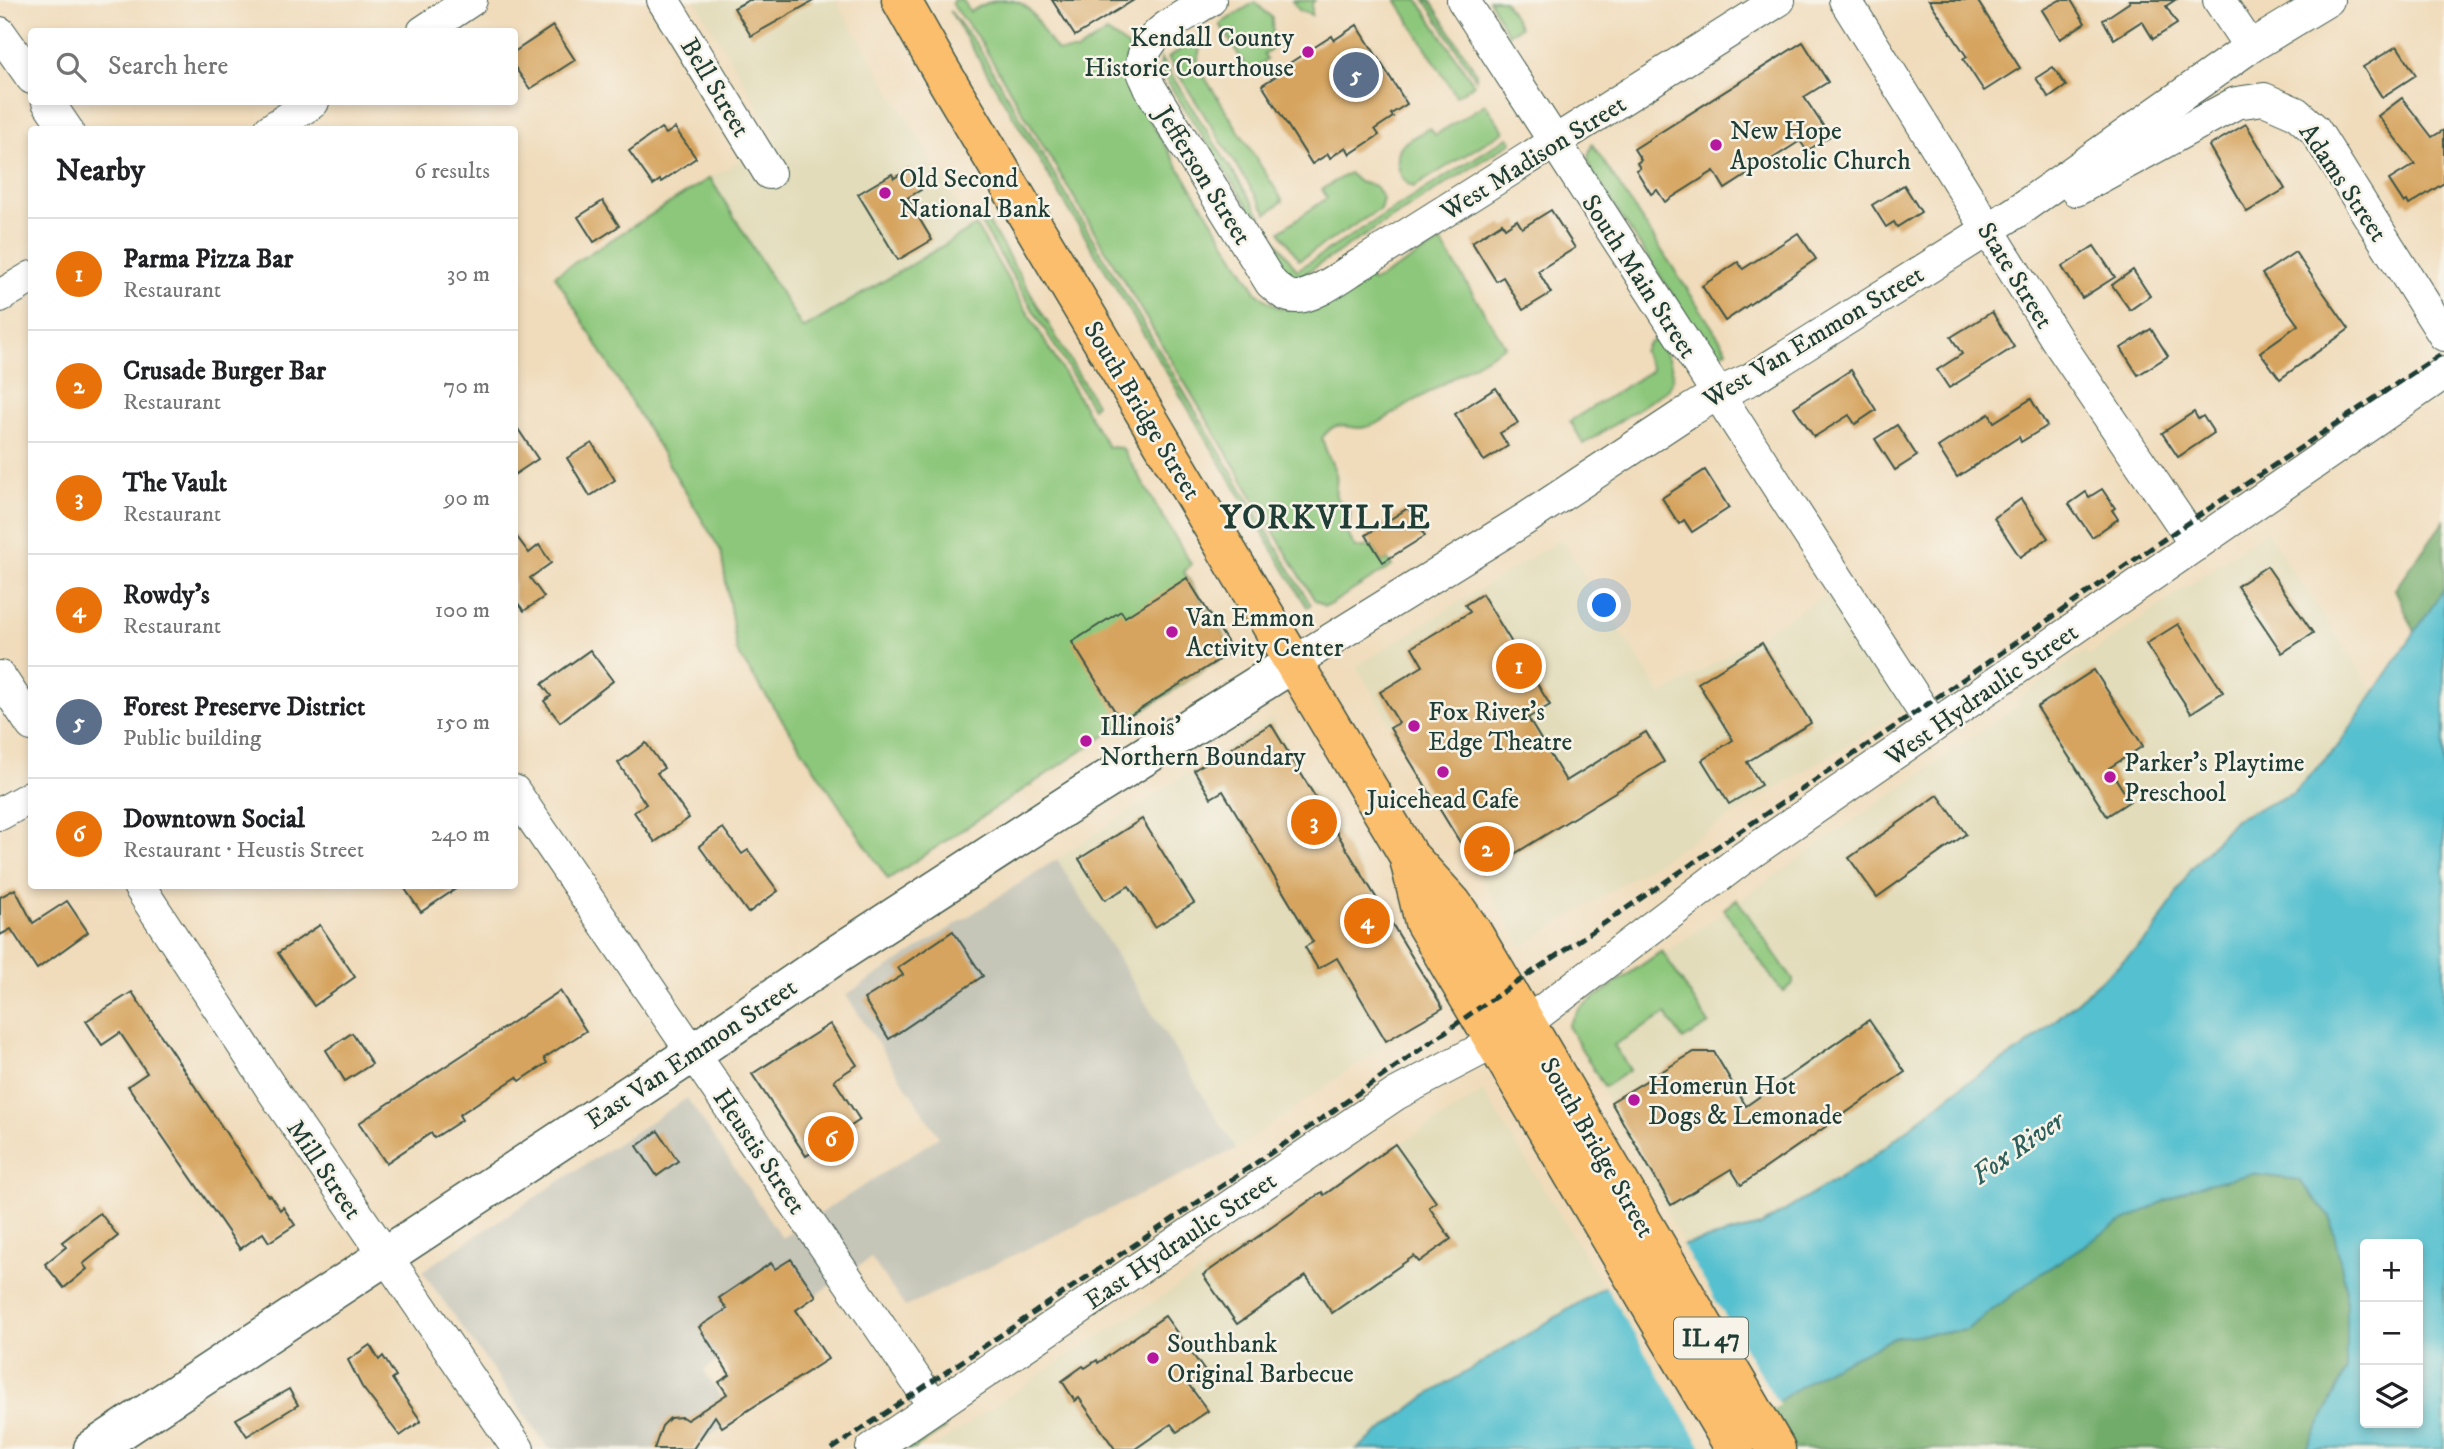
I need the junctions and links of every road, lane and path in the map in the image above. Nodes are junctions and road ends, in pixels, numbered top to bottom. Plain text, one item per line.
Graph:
1 (471, 0) edge
2 (663, 0) edge
3 (901, 0) edge
4 (1210, 0) edge
5 (1463, 0) edge
6 (1779, 0) edge
7 (1845, 0) edge
8 (2219, 0) edge
9 (2328, 0) edge
10 (429, 28) edge
11 (0, 33) edge
12 (2250, 47) junction
13 (28, 72) edge
14 (50, 105) edge
15 (308, 105) edge
16 (64, 126) edge
17 (276, 126) edge
18 (1554, 143) junction
19 (769, 173) dead end
20 (2016, 212) junction
21 (1988, 228) junction
22 (28, 279) edge
23 (1281, 293) joint
24 (0, 296) edge
25 (2444, 335) edge
26 (2444, 373) edge
27 (1717, 394) junction
28 (2196, 545) junction
29 (1293, 663) junction
30 (0, 677) edge
31 (28, 719) edge
32 (1934, 726) junction
33 (518, 797) edge
34 (28, 798) edge
35 (0, 814) edge
36 (141, 889) edge
37 (1510, 1033) junction
38 (694, 1053) junction
39 (1630, 1237) junction
40 (385, 1257) junction
41 (934, 1406) junction
42 (93, 1449) edge
43 (518, 1449) edge
44 (872, 1449) edge
45 (1735, 1449) edge
46 (1776, 1449) edge

1 - 10 street
2 - 19 street, Bell Street
3 - 29 highway, South Bridge Street
4 - 23 street, Jefferson Street
5 - 18 street, South Main Street
6 - 18 street, West Madison Street
7 - 21 street, State Street
8 - 12 street
9 - 12 street, West Van Emmon Street
11 - 13 street
12 - 20 street, West Van Emmon Street
14 - 16 street
15 - 17 street
18 - 23 street, West Madison Street
18 - 27 street, South Main Street
20 - 21 street, West Van Emmon Street
20 - 25 street, Adams Street
21 - 27 street, West Van Emmon Street
21 - 28 street, State Street
22 - 24 street
26 - 28 street, West Hydraulic Street
27 - 29 street, West Van Emmon Street
27 - 32 street, South Main Street
28 - 32 street, West Hydraulic Street
29 - 37 highway, South Bridge Street
29 - 38 street, East Van Emmon Street
30 - 31 street
32 - 37 street, West Hydraulic Street
33 - 38 street, Heustis Street
34 - 35 street
36 - 40 street, Mill Street
37 - 39 highway, South Bridge Street
37 - 41 street, East Hydraulic Street
38 - 40 street, East Van Emmon Street
38 - 41 street, Heustis Street
39 - 45 highway, South Bridge Street
39 - 46 highway, South Bridge Street / IL 47
40 - 42 street, East Van Emmon Street
40 - 43 street, Mill Street
41 - 44 street, East Hydraulic Street

